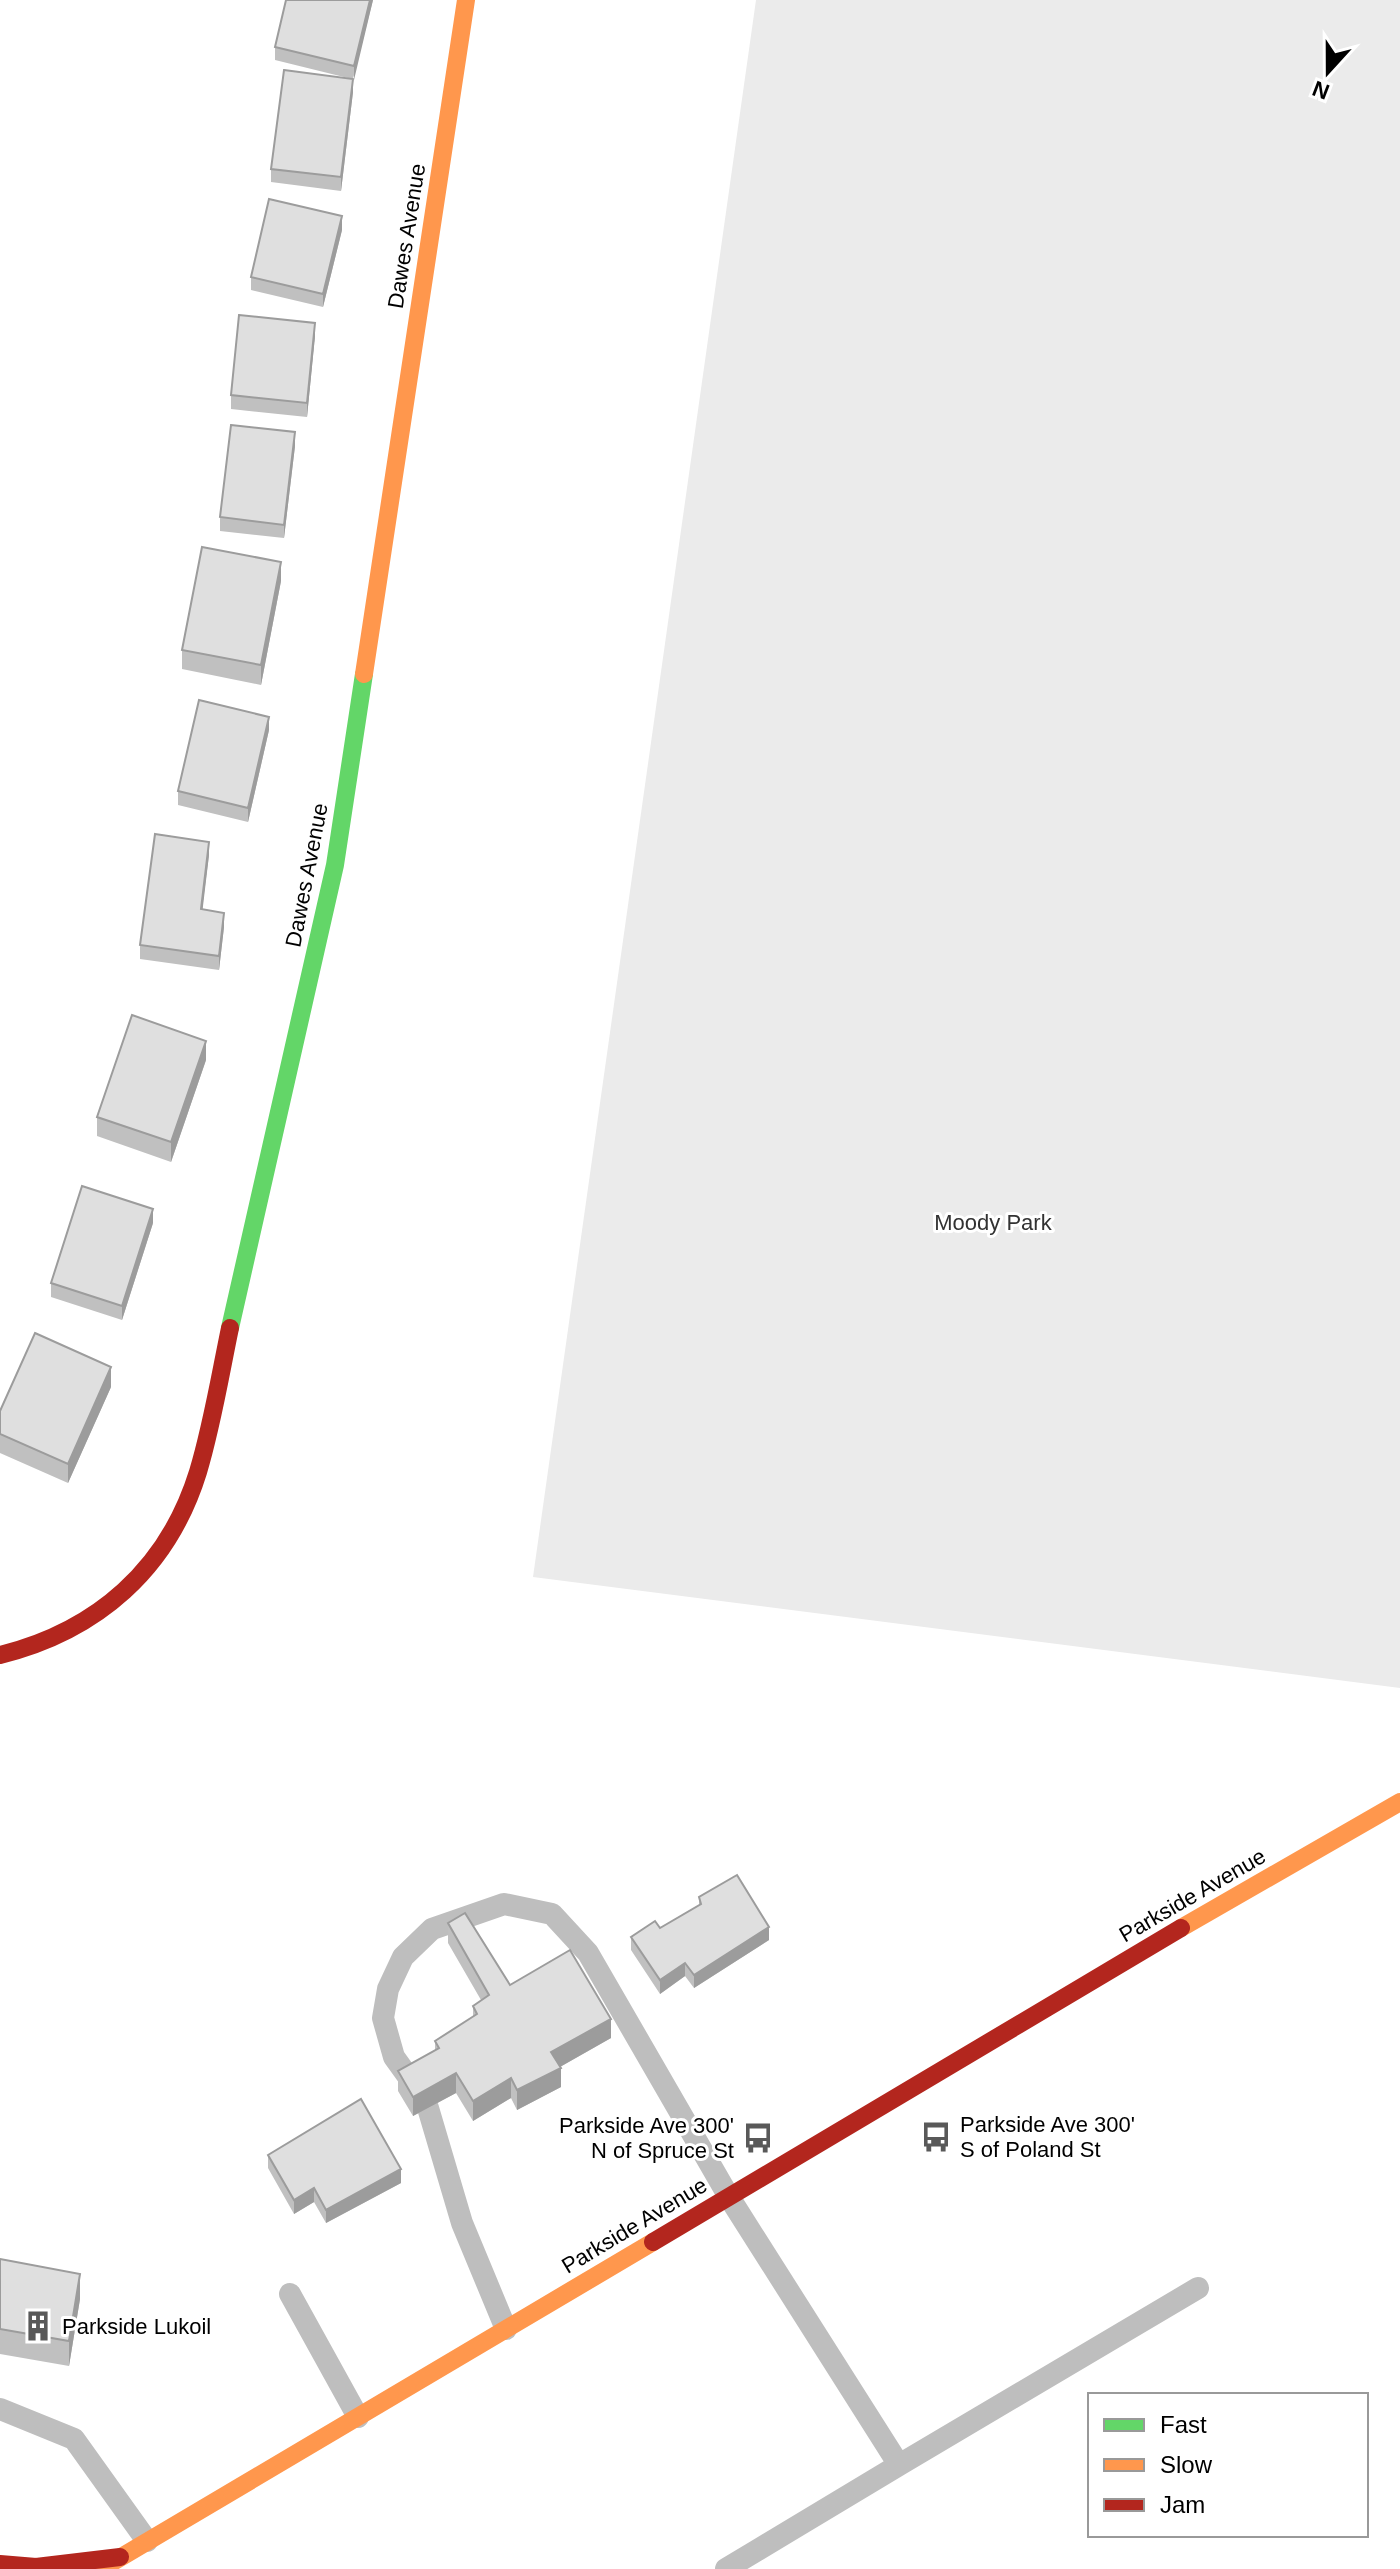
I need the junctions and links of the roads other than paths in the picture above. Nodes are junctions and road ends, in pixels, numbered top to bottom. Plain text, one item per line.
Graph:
1 (466, 0) edge
2 (0, 1655) edge
3 (1400, 1802) edge
4 (412, 2082) edge
5 (428, 2108) edge
6 (729, 2197) junction
7 (1198, 2288) dead end
8 (290, 2294) dead end
9 (506, 2329) junction
10 (0, 2409) edge
11 (358, 2417) junction
12 (899, 2465) junction
13 (147, 2541) junction
14 (120, 2557) junction
15 (0, 2564) edge
16 (101, 2569) edge
17 (726, 2569) edge

1 - 2 street, Dawes Avenue
3 - 6 street, Parkside Avenue
4 - 6 lane
5 - 9 lane
6 - 9 street, Parkside Avenue
6 - 12 lane
7 - 12 lane
8 - 11 lane
9 - 11 street, Parkside Avenue
10 - 13 lane
11 - 13 street, Parkside Avenue
12 - 17 lane
13 - 14 street, Parkside Avenue
14 - 15 street
14 - 16 street, Parkside Avenue

